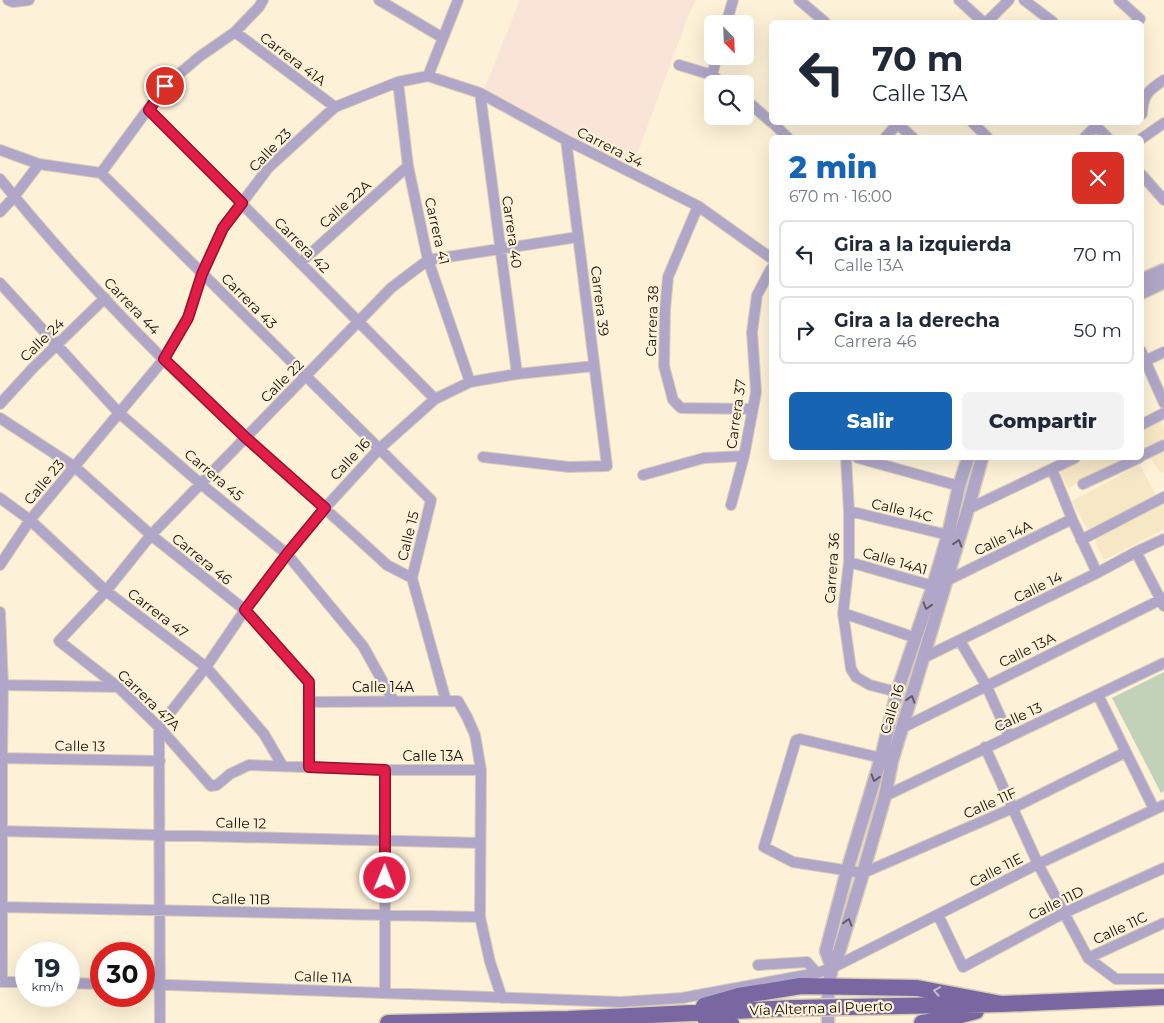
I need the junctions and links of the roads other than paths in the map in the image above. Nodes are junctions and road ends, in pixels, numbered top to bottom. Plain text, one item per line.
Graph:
1 (8, 0) edge
2 (29, 0) edge
3 (263, 0) edge
4 (379, 0) edge
5 (458, 0) edge
6 (733, 0) edge
7 (799, 0) edge
8 (959, 0) edge
9 (1009, 0) edge
10 (1024, 0) edge
11 (1119, 0) edge
12 (729, 15) edge
13 (823, 20) edge
14 (981, 20) edge
15 (989, 20) edge
16 (1050, 20) edge
17 (1138, 20) edge
18 (235, 32) junction
19 (443, 38) junction
20 (679, 65) dead end
21 (715, 65) edge
22 (712, 75) joint
23 (428, 76) junction
24 (1164, 80) edge
25 (398, 82) junction
26 (480, 93) junction
27 (1144, 99) edge
28 (754, 107) edge
29 (334, 108) junction
30 (149, 110) junction
31 (769, 119) edge
32 (1164, 123) edge
33 (775, 125) edge
34 (897, 125) edge
35 (901, 125) edge
36 (975, 125) edge
37 (785, 135) edge
38 (888, 135) edge
39 (910, 135) edge
40 (985, 135) edge
41 (1087, 135) edge
42 (1105, 135) edge
43 (1144, 137) edge
44 (566, 140) junction
45 (0, 150) edge
46 (40, 164) junction
47 (408, 166) junction
48 (101, 173) junction
49 (1144, 177) edge
50 (0, 179) edge
51 (14, 197) junction
52 (1164, 200) edge
53 (242, 203) junction
54 (698, 206) junction
55 (0, 212) edge
56 (578, 236) junction
57 (500, 249) junction
58 (769, 257) edge
59 (428, 260) junction
60 (300, 263) junction
61 (1164, 270) edge
62 (769, 273) edge
63 (202, 274) junction
64 (1144, 279) edge
65 (1164, 282) edge
66 (0, 283) edge
67 (1144, 292) edge
68 (105, 298) junction
69 (358, 321) junction
70 (56, 345) junction
71 (1164, 352) edge
72 (1144, 356) edge
73 (1144, 358) edge
74 (164, 359) junction
75 (594, 366) junction
76 (517, 374) junction
77 (306, 376) junction
78 (470, 382) junction
79 (435, 399) junction
80 (1164, 403) edge
81 (0, 404) edge
82 (752, 409) junction
83 (119, 413) junction
84 (1164, 414) edge
85 (0, 418) edge
86 (1144, 424) edge
87 (245, 437) junction
88 (1164, 445) edge
89 (379, 449) junction
90 (1144, 455) edge
91 (744, 456) junction
92 (483, 457) dead end
93 (846, 460) edge
94 (865, 460) edge
95 (967, 460) edge
96 (981, 460) edge
97 (1071, 460) edge
98 (1134, 460) edge
99 (75, 466) junction
100 (1052, 469) junction
101 (643, 475) dead end
102 (201, 484) junction
103 (1083, 484) dead end
104 (959, 486) junction
105 (1164, 497) edge
106 (0, 498) edge
107 (431, 500) joint
108 (731, 505) dead end
109 (325, 508) junction
110 (968, 509) junction
111 (849, 512) junction
112 (1072, 519) junction
113 (30, 520) junction
114 (151, 535) junction
115 (948, 535) junction
116 (1164, 539) edge
117 (1082, 540) junction
118 (1136, 552) junction
119 (287, 554) junction
120 (849, 562) junction
121 (0, 565) edge
122 (1097, 573) junction
123 (412, 578) junction
124 (946, 581) junction
125 (933, 586) junction
126 (106, 592) junction
127 (1163, 601) edge
128 (245, 610) junction
129 (0, 612) edge
130 (843, 613) junction
131 (916, 638) junction
132 (60, 641) joint
133 (960, 641) junction
134 (923, 658) junction
135 (1164, 663) edge
136 (206, 667) junction
137 (2, 685) edge
138 (986, 685) junction
139 (118, 687) junction
140 (898, 692) junction
141 (1098, 695) junction
142 (394, 700) junction
143 (446, 701) junction
144 (308, 702) junction
145 (159, 727) junction
146 (902, 728) junction
147 (1009, 736) junction
148 (985, 748) junction
149 (1126, 752) junction
150 (1, 758) edge
151 (160, 760) junction
152 (887, 760) junction
153 (282, 765) junction
154 (309, 767) junction
155 (385, 770) junction
156 (481, 770) junction
157 (212, 786) joint
158 (885, 796) junction
159 (1159, 807) edge
160 (1013, 808) junction
161 (1, 831) edge
162 (160, 835) junction
163 (386, 840) junction
164 (480, 843) junction
165 (1038, 864) junction
166 (1164, 868) edge
167 (847, 871) junction
168 (863, 873) junction
169 (2, 907) edge
170 (160, 911) junction
171 (1064, 912) junction
172 (938, 915) junction
173 (384, 916) junction
174 (480, 917) junction
175 (1164, 923) edge
176 (1088, 958) junction
177 (758, 965) dead end
178 (837, 966) junction
179 (817, 974) junction
180 (1163, 979) edge
181 (1, 982) edge
182 (15, 982) edge
183 (155, 985) edge
184 (160, 985) junction
185 (828, 986) junction
186 (385, 992) junction
187 (1164, 997) edge
188 (502, 998) junction
189 (1002, 1004) junction
190 (681, 1013) junction
191 (567, 1021) edge
192 (160, 1023) edge
193 (388, 1023) edge
194 (731, 1023) edge
195 (828, 1023) edge
196 (922, 1023) edge

1 - 2 street
3 - 18 street
4 - 19 street
5 - 19 street
6 - 12 street
7 - 13 street
8 - 14 street
9 - 15 street
10 - 16 street
11 - 17 street
18 - 29 street, Carrera 41A
18 - 30 street
19 - 23 street
20 - 22 street
21 - 22 street
23 - 25 street, Calle 23
23 - 26 street, Carrera 34
24 - 27 street
25 - 29 street, Calle 23
25 - 47 street, Carrera 41
26 - 44 street, Carrera 34
26 - 57 street, Carrera 40
28 - 31 street
29 - 53 street, Calle 23
30 - 48 street
30 - 53 street, Carrera 42
32 - 43 street
33 - 37 street
34 - 38 street
35 - 39 street
36 - 40 street
41 - 42 street
44 - 54 street, Carrera 34
44 - 56 street, Carrera 39
45 - 46 street
46 - 48 street
46 - 51 street
47 - 59 street, Carrera 41
47 - 60 street, Calle 22A
48 - 63 street, Carrera 43
49 - 52 street
50 - 51 street, Carrera 44
51 - 55 street
51 - 68 street, Carrera 44
53 - 60 street, Carrera 42
53 - 63 street, Calle 23
54 - 58 street, Carrera 34
54 - 82 street, Carrera 38
56 - 57 street, Calle 22
56 - 75 street, Carrera 39
57 - 59 street, Calle 22
57 - 76 street, Carrera 40
59 - 69 street, Calle 22
59 - 78 street, Carrera 41
60 - 69 street, Carrera 42
61 - 64 street
62 - 82 street, Carrera 37
63 - 74 street, Calle 23
63 - 77 street, Carrera 43
65 - 67 street
66 - 70 street, Carrera 45
68 - 70 street, Calle 24
68 - 74 street, Carrera 44
69 - 77 street, Calle 22
69 - 79 street, Carrera 42
70 - 81 street, Calle 24
70 - 83 street, Carrera 45
71 - 72 street
73 - 80 street
74 - 83 street, Calle 23
74 - 87 street, Carrera 44
75 - 76 street, Calle 16
75 - 92 street, Carrera 39
76 - 78 street, Calle 16
77 - 87 street, Calle 22
77 - 89 street, Carrera 43
78 - 79 street, Calle 16
79 - 89 street, Calle 16
82 - 91 street, Carrera 37
83 - 99 street, Calle 23
83 - 102 street, Carrera 45
84 - 86 street
85 - 99 street, Carrera 46
87 - 102 street, Calle 22
87 - 109 street, Carrera 44
88 - 90 street
89 - 107 street, Carrera 43
89 - 109 street, Calle 16
91 - 101 street
91 - 108 street, Carrera 37
93 - 111 street, Carrera 36
94 - 104 street
95 - 104 street, Calle 16
96 - 110 street, Calle 16
97 - 100 street
98 - 103 street
99 - 113 street, Calle 23
99 - 114 street, Carrera 46
100 - 110 street
100 - 112 street
102 - 114 street, Calle 22
102 - 119 street, Carrera 45
104 - 115 street, Calle 16
105 - 117 street
106 - 113 street, Carrera 47
107 - 123 street, Calle 15
109 - 119 street, Calle 16
109 - 123 street, Carrera 44
124 -> 110 street, Calle 16
111 - 115 street, Calle 14C
111 - 120 street, Carrera 36
112 - 117 street
112 - 124 street, Calle 14A
113 - 121 street, Calle 23
113 - 126 street, Carrera 47
114 - 126 street, Calle 22
114 - 128 street, Carrera 46
115 - 125 street, Calle 16
116 - 118 street, Calle 14
117 - 122 street
118 - 122 street, Calle 14
118 - 127 street
119 - 128 street, Calle 16
119 - 142 street, Carrera 45
120 - 125 street, Calle 14A1
120 - 130 street, Carrera 36
122 - 133 street, Calle 14
123 - 143 street
124 - 134 street, Calle 16
125 -> 131 street, Calle 16
126 - 132 street, Calle 22
126 - 136 street, Carrera 47
127 - 138 street, Calle 13A
128 - 136 street, Calle 16
128 - 144 street, Carrera 46
129 - 137 street
130 - 131 street
130 - 140 street, Carrera 36
131 - 140 street, Calle 16
132 - 139 street, Carrera 47A
133 - 134 street, Calle 14
133 - 138 street
146 -> 134 street, Calle 16
135 - 141 street, Calle 13
136 - 145 street, Calle 16
136 - 153 street, Carrera 47
137 - 139 street
137 - 150 street
138 - 146 street, Calle 13A
138 - 147 street
139 - 145 street, Carrera 47A
140 - 152 street, Calle 16
141 - 147 street, Calle 13
141 - 149 street
142 - 143 street, Calle 14A
142 - 144 street, Calle 14A
143 - 156 street, Calle 14A
144 - 154 street, Carrera 46
145 - 151 street
145 - 157 street, Carrera 47A
146 - 152 street, Calle 16
147 - 148 street, Calle 13
148 - 158 street, Calle 13
148 - 160 street
149 - 159 street
149 - 160 street, Calle 11F
150 - 151 street, Calle 13
150 - 161 street
151 - 162 street
152 - 158 street, Calle 16
152 -> 167 street, Calle 16
152 - 167 street
153 - 154 street, Calle 13A
153 - 157 street, Calle 13A
154 - 155 street, Calle 13A
155 - 156 street, Calle 13A
155 - 163 street
156 - 164 street
158 - 168 street, Calle 16
159 - 165 street, Calle 11E
160 - 165 street
160 - 168 street, Calle 11F
161 - 162 street, Calle 12
161 - 169 street
162 - 163 street, Calle 12
162 - 170 street
163 - 164 street, Calle 12
163 - 173 street
164 - 174 street
165 - 171 street
165 - 172 street, Calle 11E
166 - 171 street, Calle 11D
167 - 168 street
167 - 178 street, Calle 16
178 -> 168 street, Calle 16
169 - 170 street, Calle 11B
169 - 181 street
170 - 173 street, Calle 11B
170 - 184 street
171 - 172 street, Calle 11D
171 - 176 street
172 - 178 street, Calle 11E
173 - 174 street, Calle 11B
173 - 186 street
174 - 188 street
175 - 176 street, Calle 11C
176 - 180 street
177 - 179 street
178 - 179 street, Calle 11E
178 - 185 street, Calle 16
179 - 188 street, Calle 11A
181 - 182 street
183 - 184 street, Calle 11A
184 - 186 street, Calle 11A
184 - 192 street
189 -> 185 main road
185 - 190 main road
185 - 195 street, Calle 16
186 - 188 street, Calle 11A
187 - 189 main road, Vía Alterna al Puerto
189 - 190 main road, Vía Alterna al Puerto, bridge
189 - 196 main road
190 - 191 main road, Vía Alterna al Puerto
190 - 194 main road
191 - 193 main road, Vía Alterna al Puerto

